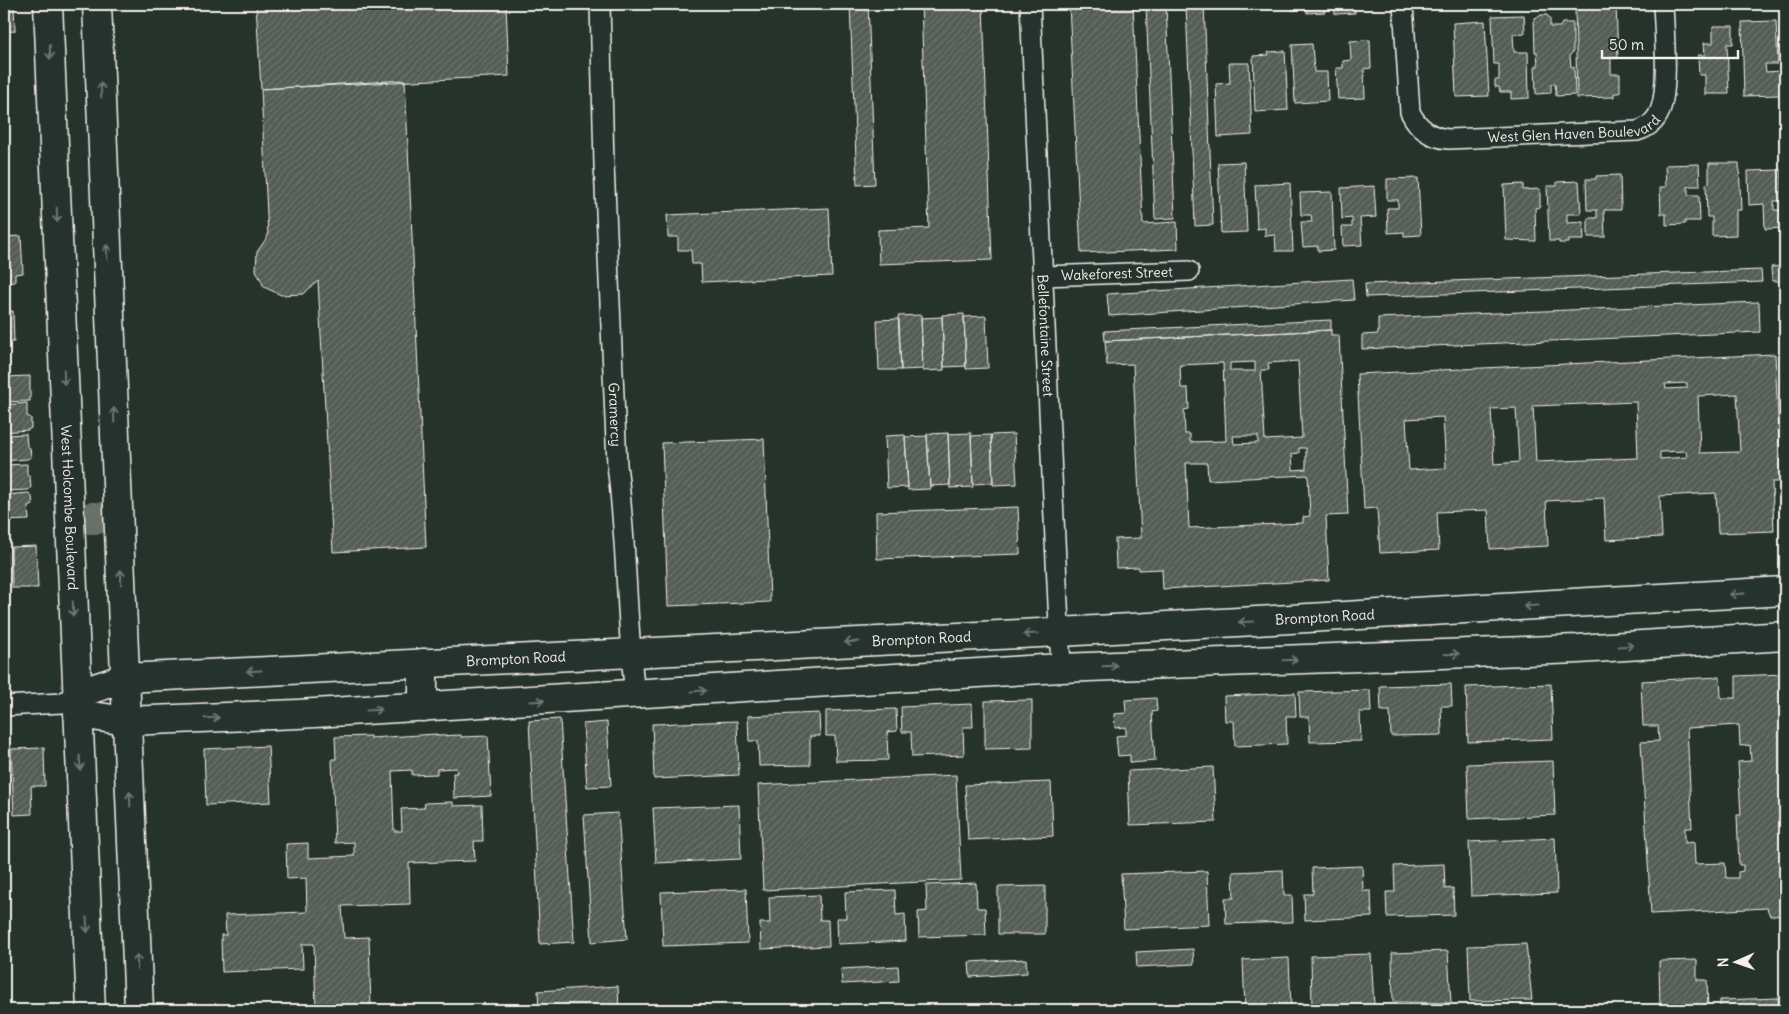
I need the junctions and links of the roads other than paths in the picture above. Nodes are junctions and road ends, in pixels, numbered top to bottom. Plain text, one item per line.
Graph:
1 (48, 4) edge
2 (97, 4) edge
3 (600, 4) edge
4 (1030, 4) edge
5 (1404, 4) edge
6 (1663, 12) edge
7 (1189, 271) dead end
8 (1043, 276) junction
9 (1785, 591) edge
10 (1480, 609) junction
11 (1060, 632) junction
12 (1785, 636) edge
13 (1483, 653) junction
14 (630, 654) junction
15 (423, 663) junction
16 (1061, 668) junction
17 (125, 678) junction
18 (636, 695) junction
19 (72, 704) junction
20 (4, 706) edge
21 (423, 707) junction
22 (127, 721) junction
23 (91, 1010) edge
24 (139, 1010) edge

1 -> 19 street, West Holcombe Boulevard
17 -> 2 street
3 - 14 street, Gramercy
4 - 8 street, Bellefontaine Street
5 - 6 street, West Glen Haven Boulevard
7 - 8 street, Wakeforest Street
8 - 11 street, Bellefontaine Street
9 -> 10 street, Brompton Road
10 -> 11 street, Brompton Road
10 - 13 street
11 -> 14 street, Brompton Road
11 - 16 street, Bellefontaine Street
13 -> 12 street, Brompton Road
16 -> 13 street, Brompton Road
14 - 15 street, Brompton Road
14 - 18 street, Gramercy
15 -> 17 street, Brompton Road
15 - 21 street
18 -> 16 street, Brompton Road
17 - 19 street, Brompton Road
17 - 22 street
21 -> 18 street, Brompton Road
19 - 20 street, Brompton Road
19 - 22 street, Brompton Road
19 -> 23 street, West Holcombe Boulevard
22 -> 21 street, Brompton Road
24 -> 22 street

